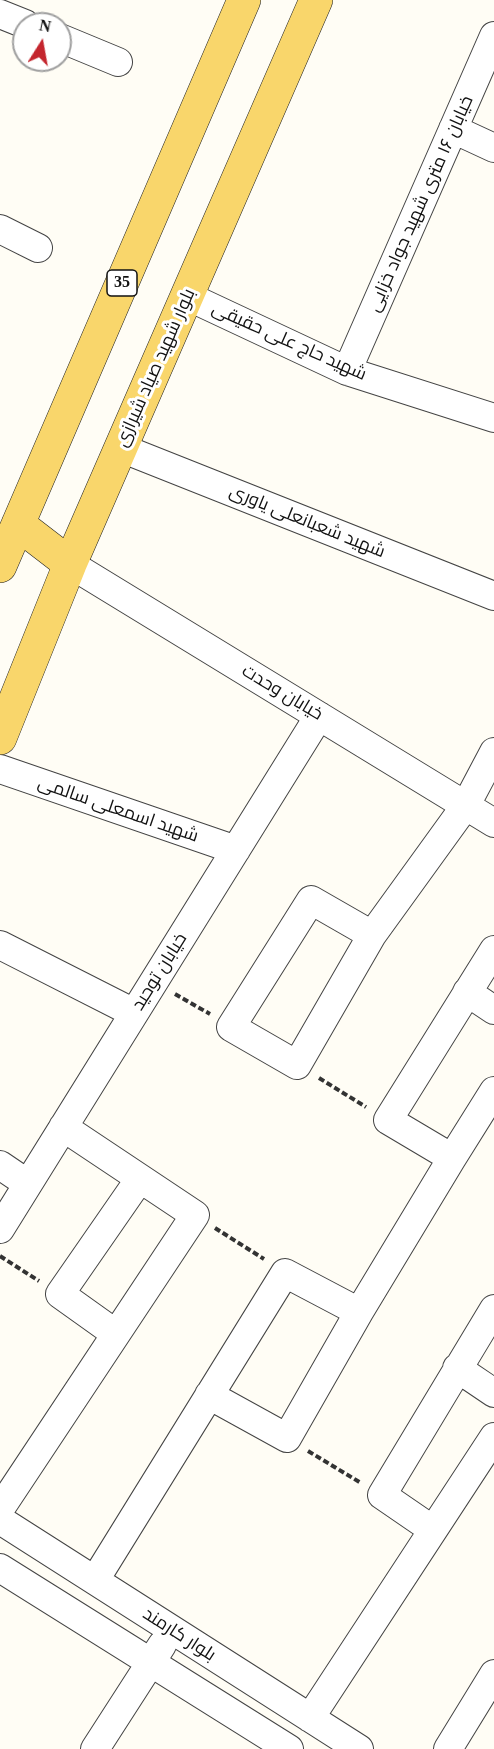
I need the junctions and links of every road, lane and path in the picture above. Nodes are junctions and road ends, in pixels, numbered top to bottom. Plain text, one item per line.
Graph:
1 (244, 0) edge
2 (316, 0) edge
3 (494, 36) edge
4 (72, 43) edge
5 (118, 62) dead end
6 (453, 129) junction
7 (494, 148) edge
8 (0, 230) edge
9 (38, 248) dead end
10 (187, 296) junction
11 (347, 371) junction
12 (494, 418) edge
13 (121, 448) junction
14 (9, 519) edge
15 (70, 564) junction
16 (0, 566) edge
17 (494, 596) edge
18 (319, 716) junction
19 (0, 738) edge
20 (494, 752) edge
21 (0, 769) edge
22 (466, 806) junction
23 (494, 823) edge
24 (236, 850) junction
25 (372, 935) junction
26 (0, 945) edge
27 (494, 950) edge
28 (154, 981) junction
29 (468, 992) junction
30 (494, 1010) edge
31 (134, 1013) junction
32 (231, 1027) junction
33 (297, 1065) junction
34 (494, 1091) edge
35 (388, 1120) junction
36 (63, 1127) junction
37 (452, 1158) junction
38 (0, 1166) edge
39 (139, 1180) junction
40 (28, 1184) junction
41 (195, 1215) junction
42 (0, 1229) edge
43 (0, 1256) edge
44 (285, 1273) junction
45 (60, 1294) junction
46 (494, 1309) edge
47 (359, 1312) junction
48 (116, 1334) junction
49 (457, 1368) junction
50 (494, 1393) edge
51 (209, 1395) junction
52 (494, 1437) edge
53 (287, 1438) junction
54 (382, 1495) junction
55 (0, 1509) edge
56 (0, 1520) edge
57 (433, 1530) junction
58 (0, 1568) edge
59 (95, 1580) junction
60 (172, 1630) junction
61 (152, 1661) junction
62 (494, 1674) edge
63 (310, 1718) junction
64 (95, 1749) edge
65 (289, 1749) edge
66 (358, 1749) edge
67 (448, 1749) edge

1 - 14 main road, 35
2 - 10 main road, بلوار شهید صیاد شیرازی
3 - 6 street, خیابان ۱۶ متری شهید جواد خزایی
4 - 5 street
6 - 7 street
6 - 11 street, خیابان ۱۶ متری شهید جواد خزایی
8 - 9 street
10 - 11 street, شهید حاج علی حقیقی
10 - 13 main road, بلوار شهید صیاد شیرازی
11 - 12 street, شهید حاج علی حقیقی
13 - 15 main road, بلوار شهید صیاد شیرازی
13 - 17 street, شهید شعبانعلی یاوری
14 - 15 main road
14 - 16 main road, 35
15 - 18 street, خیابان وحدت
15 - 19 main road, بلوار شهید صیاد شیرازی
18 - 22 street, خیابان وحدت
18 - 24 street, خیابان توحید
20 - 22 street
21 - 24 street, شهید اسمعلی سالمی
22 - 23 street, خیابان وحدت
22 - 25 street
24 - 28 street, خیابان توحید
25 - 32 street
25 - 33 street
26 - 31 street
27 - 29 street
28 - 31 street, خیابان توحید
28 - 32 path
29 - 30 street
29 - 35 street
31 - 36 street, خیابان توحید
32 - 33 street
33 - 35 path
34 - 37 street
35 - 37 street
36 - 39 street
36 - 40 street, خیابان توحید
37 - 47 street
38 - 40 street
39 - 41 street
39 - 45 street
40 - 42 street, خیابان توحید
41 - 44 path
41 - 48 street
43 - 45 path
44 - 47 street
44 - 51 street
45 - 48 street
46 - 49 street
47 - 53 street
48 - 55 street
49 - 50 street
49 - 54 street
51 - 53 street
51 - 59 street
52 - 57 street
53 - 54 path
54 - 57 street
56 - 59 street, بلوار کارمند
57 - 63 street
58 - 61 street, بلوار کارمند
59 - 60 street, بلوار کارمند
60 - 61 street
60 - 63 street, بلوار کارمند
61 - 64 street
61 - 65 street, بلوار کارمند
62 - 67 street
63 - 66 street, بلوار کارمند

